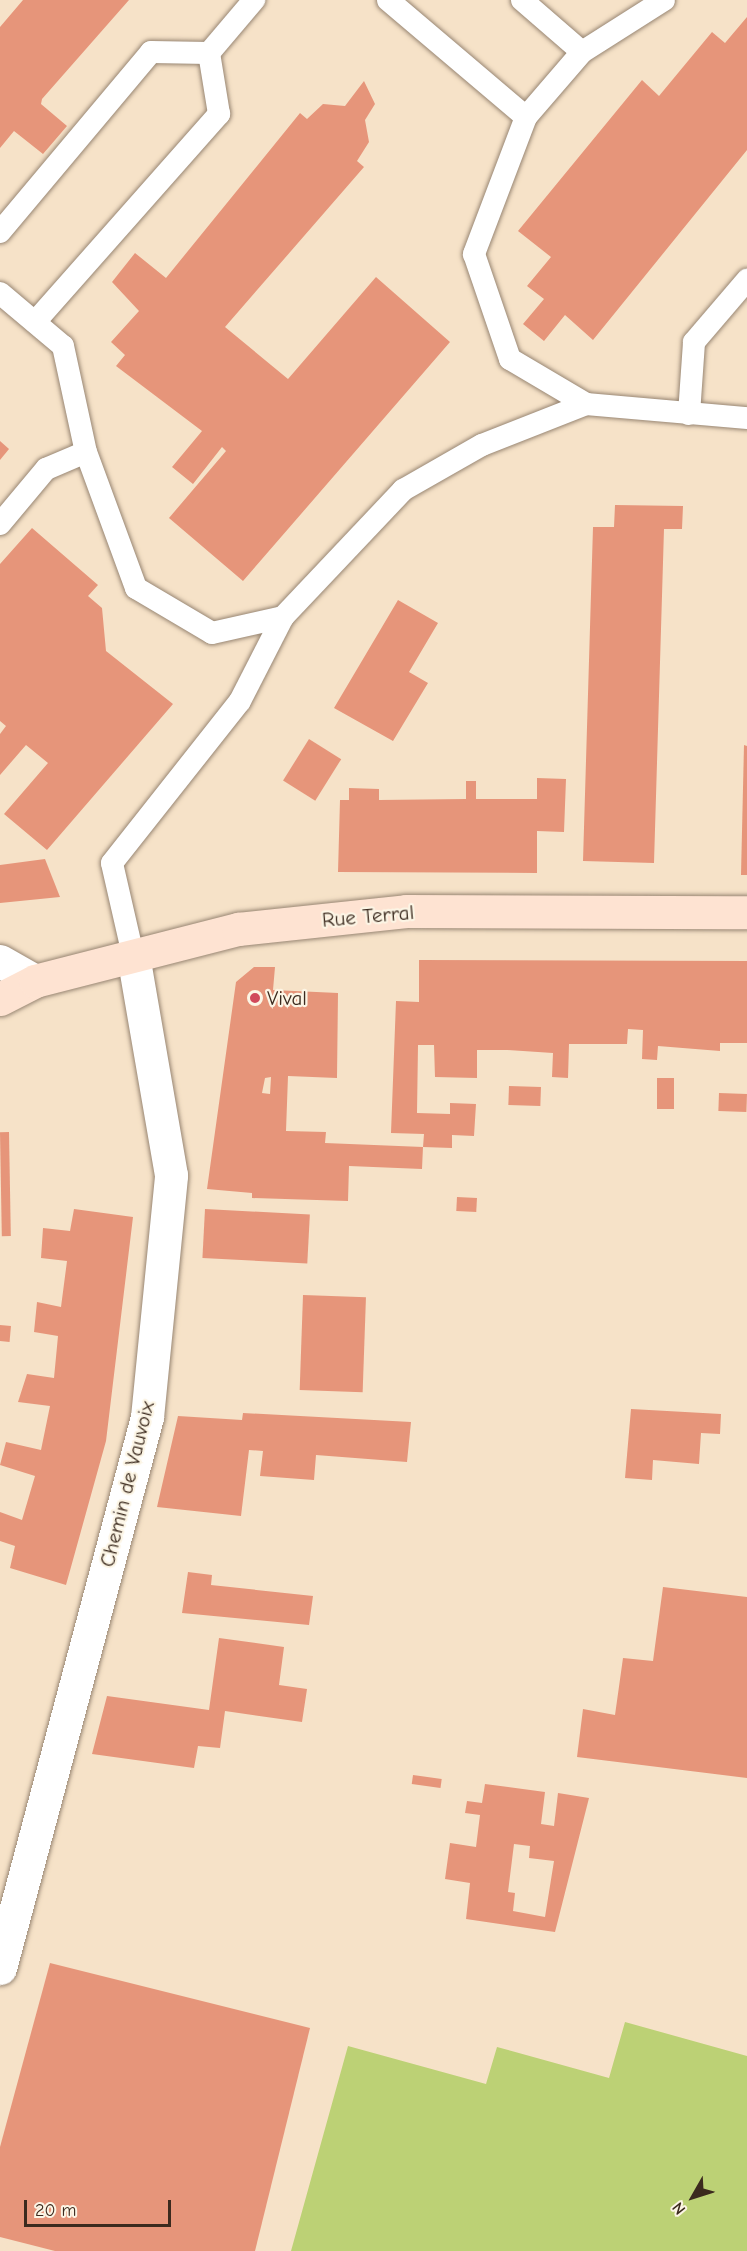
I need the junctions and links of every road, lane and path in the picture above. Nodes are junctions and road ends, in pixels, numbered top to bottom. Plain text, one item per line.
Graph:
1 (254, 0) edge
2 (388, 0) edge
3 (522, 0) edge
4 (664, 0) edge
5 (582, 52) junction
6 (208, 53) junction
7 (526, 117) junction
8 (0, 232) edge
9 (747, 280) edge
10 (0, 293) edge
11 (35, 322) junction
12 (586, 404) junction
13 (688, 414) junction
14 (747, 418) edge
15 (86, 452) junction
16 (0, 524) edge
17 (283, 617) junction
18 (747, 912) edge
19 (133, 955) junction
20 (0, 961) edge
21 (36, 981) junction
22 (0, 999) edge
23 (0, 1968) edge

1 - 6 lane
2 - 7 lane
3 - 5 lane
4 - 5 lane
5 - 7 lane
6 - 8 lane
6 - 11 lane
7 - 12 lane
9 - 13 lane
10 - 11 lane
11 - 15 lane
12 - 13 lane
12 - 17 lane
13 - 14 lane
15 - 16 lane
15 - 17 lane
17 - 19 lane
18 - 19 street, Rue Terral
19 - 21 street, Rue Terral
19 - 23 street, Chemin de Vauvoix
20 - 21 street
21 - 22 street, Rue Terral

